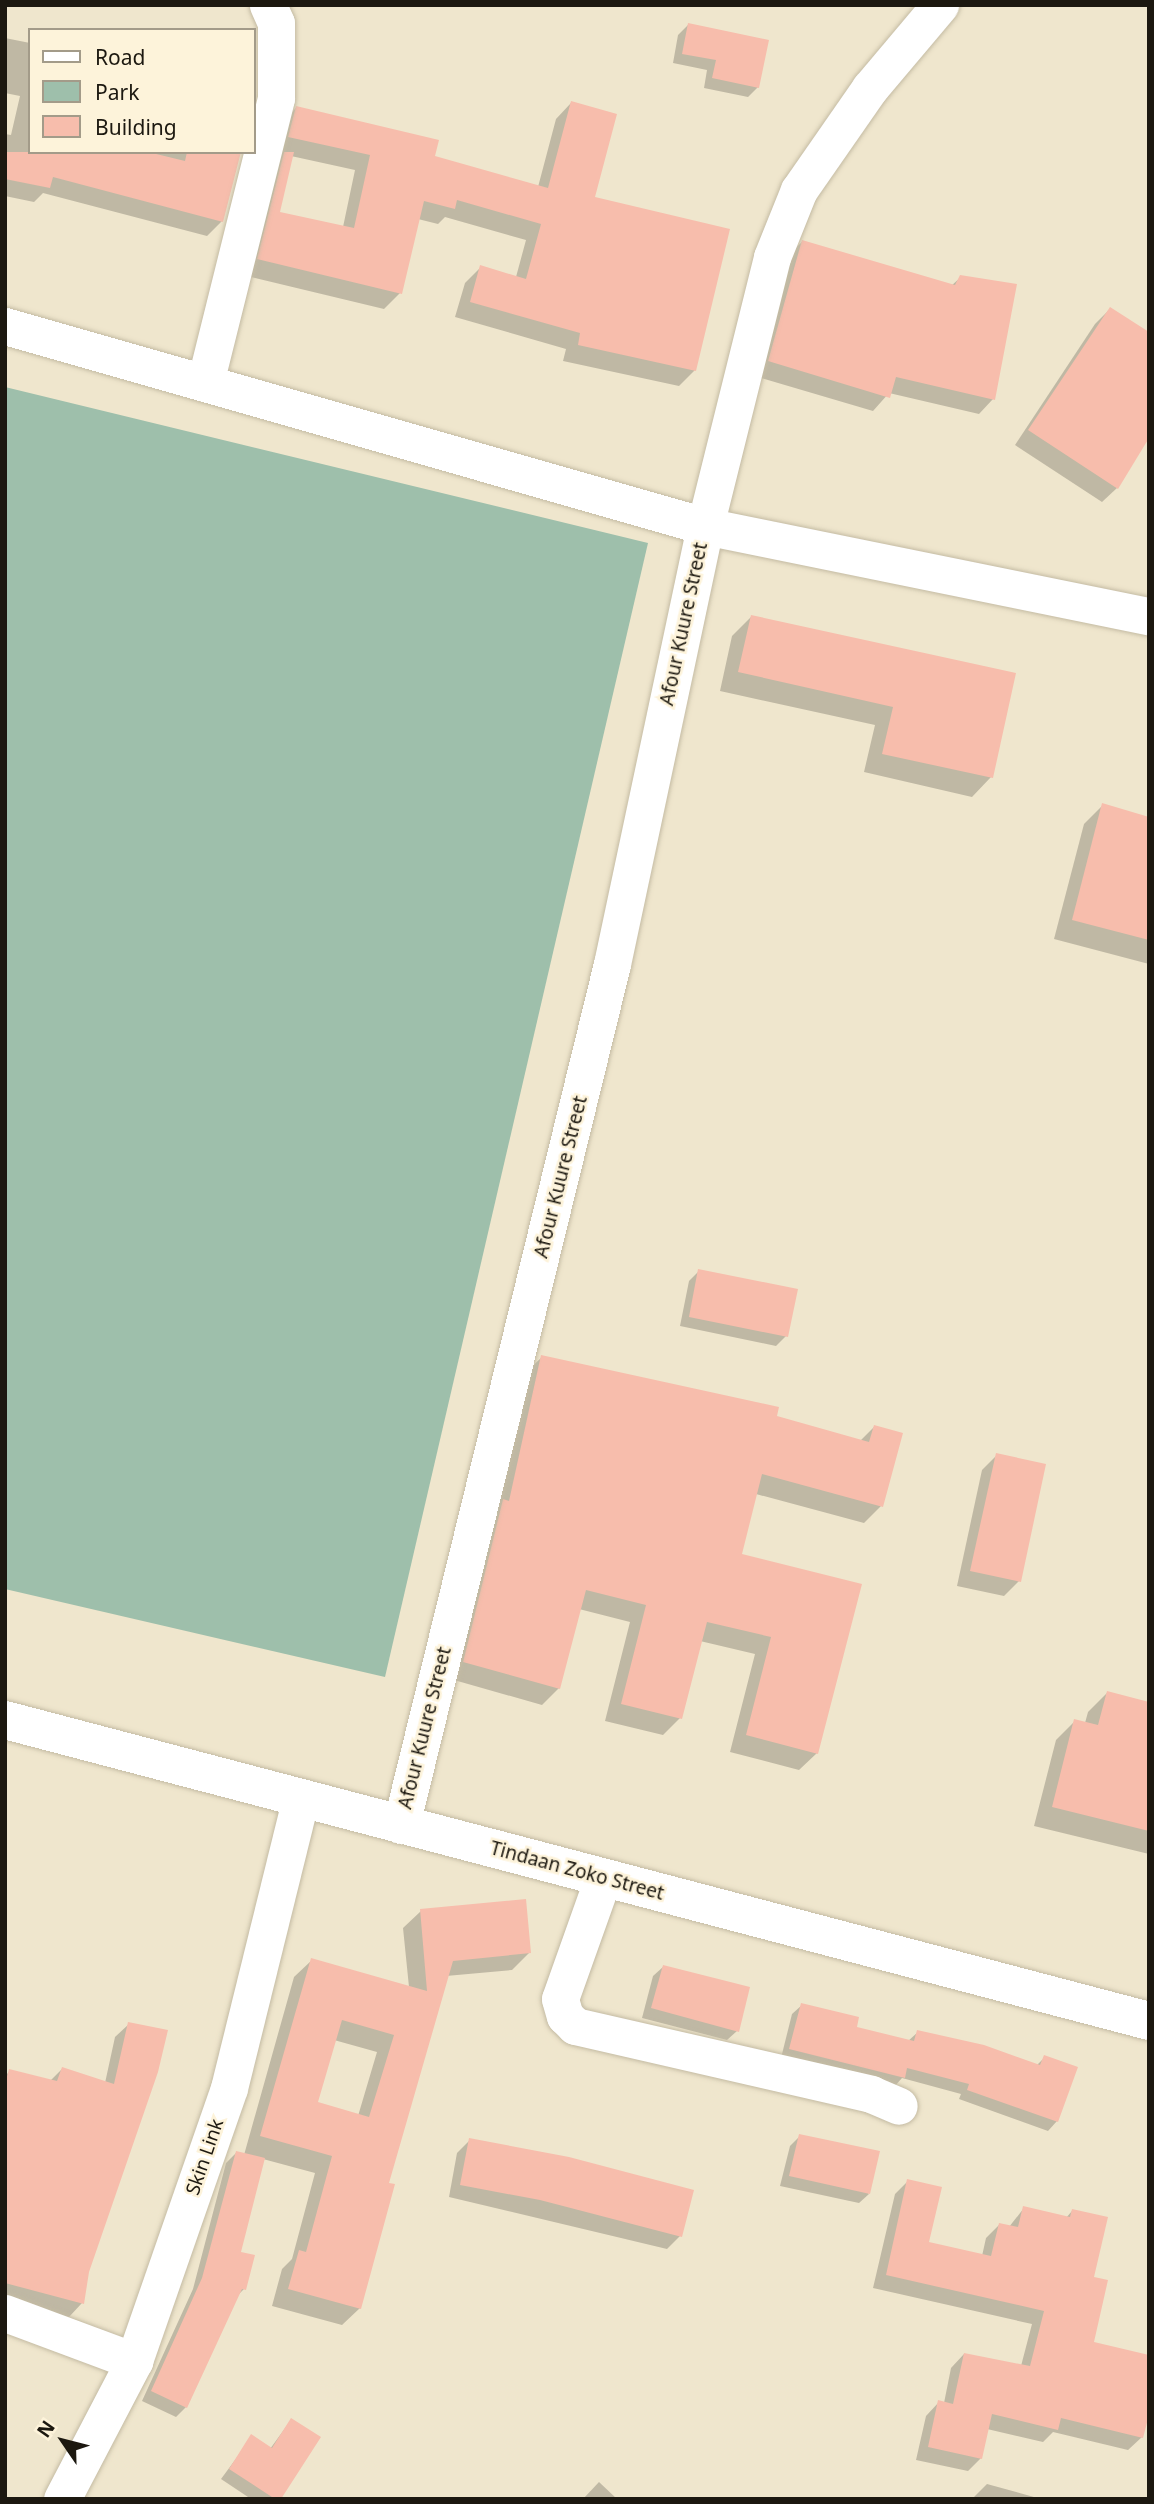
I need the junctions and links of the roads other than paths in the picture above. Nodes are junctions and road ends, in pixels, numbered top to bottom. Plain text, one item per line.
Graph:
1 (268, 5) edge
2 (940, 5) edge
3 (5, 326) edge
4 (205, 383) junction
5 (705, 526) junction
6 (1149, 616) edge
7 (5, 1720) edge
8 (301, 1798) junction
9 (401, 1825) junction
10 (603, 1878) junction
11 (1149, 2021) edge
12 (899, 2106) dead end
13 (5, 2314) edge
14 (134, 2361) junction
15 (62, 2499) edge

1 - 4 street
2 - 5 street, Afour Kuure Street
3 - 4 street
4 - 5 street
5 - 6 street
5 - 9 street, Afour Kuure Street
7 - 8 main road, Tindaan Zoko Street
8 - 9 main road, Tindaan Zoko Street
8 - 14 street, Skin Link
9 - 10 main road, Tindaan Zoko Street
10 - 11 main road, Tindaan Zoko Street
10 - 12 street
13 - 14 street
14 - 15 street, Skin Link

